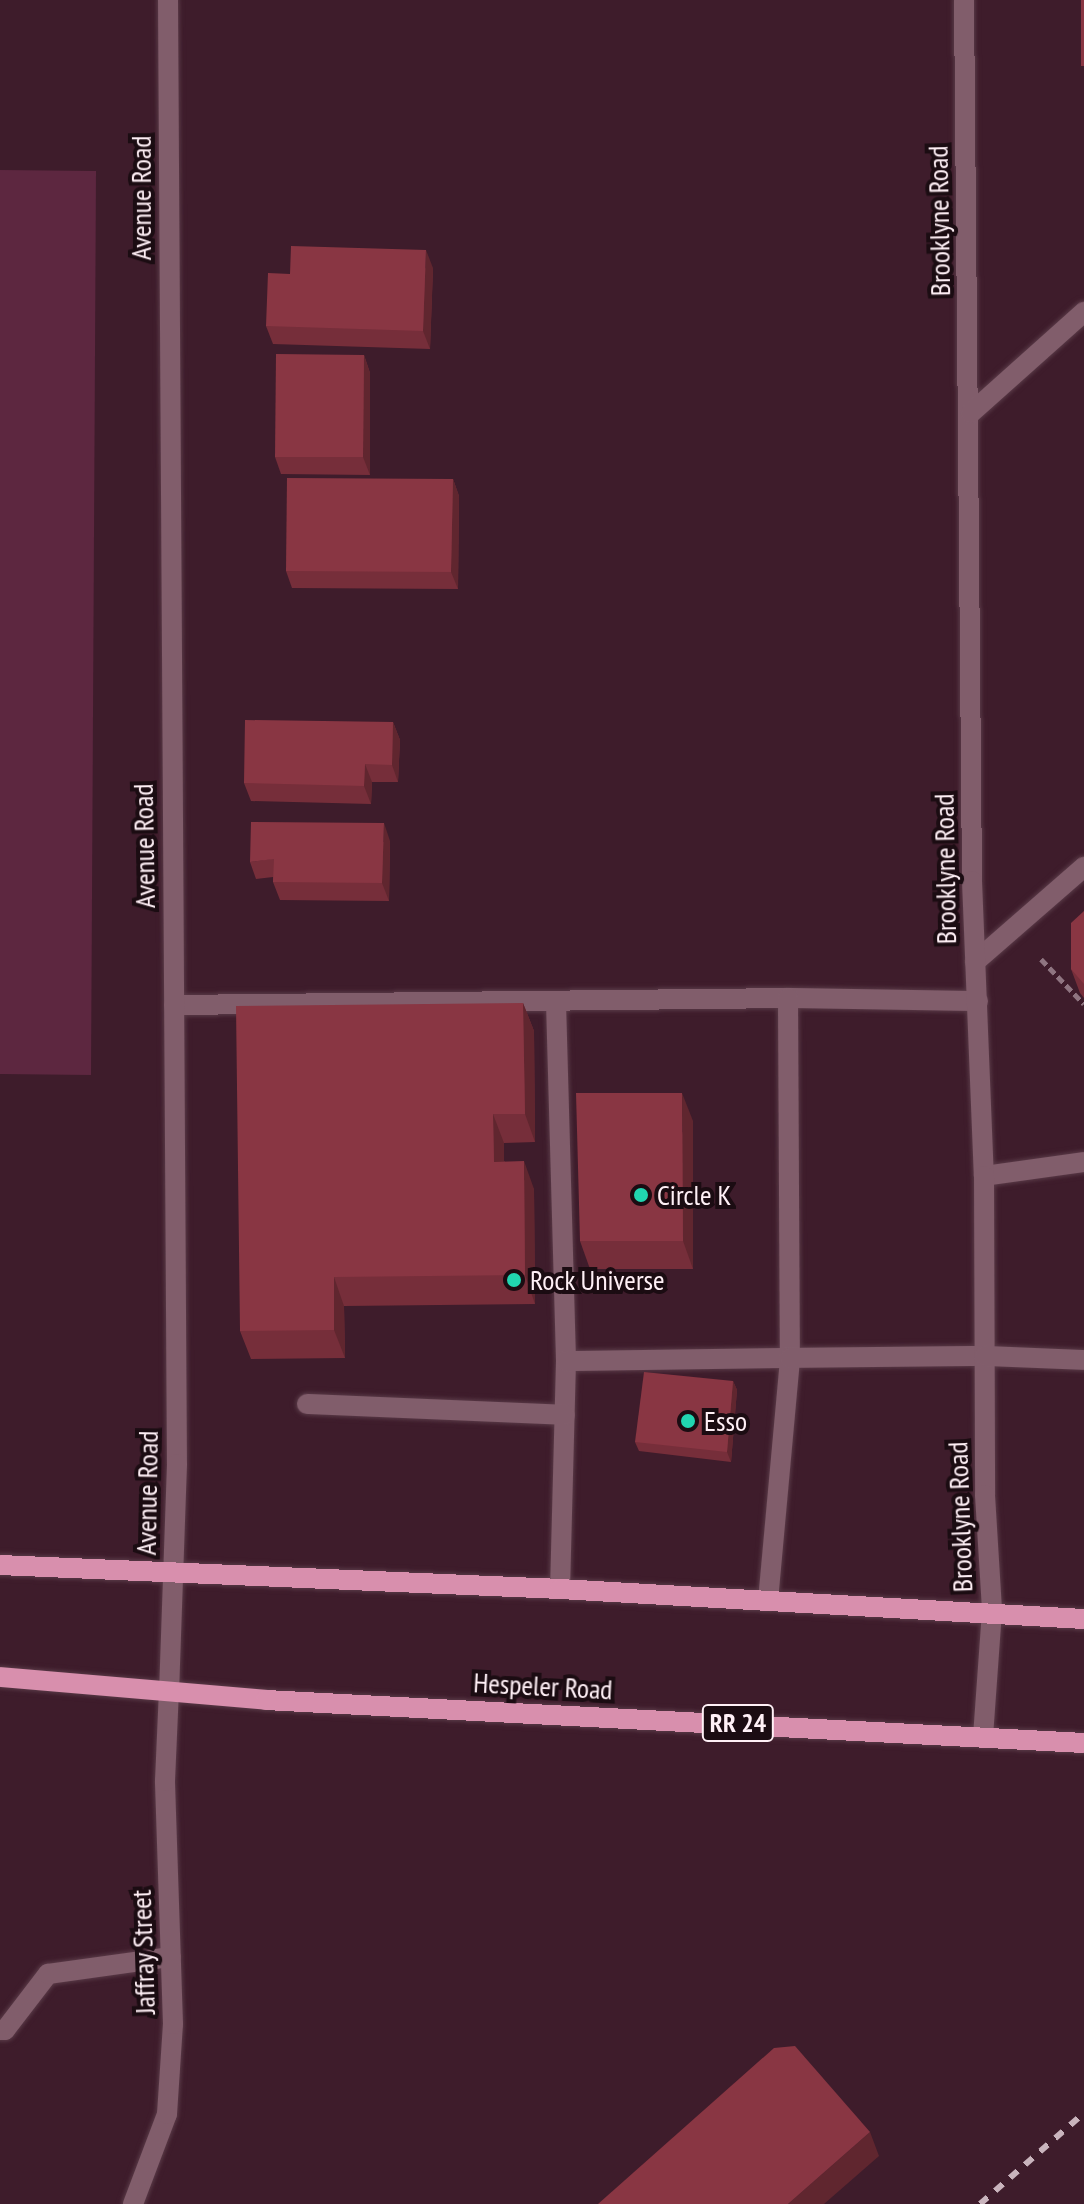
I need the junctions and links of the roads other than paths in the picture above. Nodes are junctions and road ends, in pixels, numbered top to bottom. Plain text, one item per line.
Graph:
1 (168, 0) edge
2 (964, 0) edge
3 (1084, 312) edge
4 (971, 413) junction
5 (1084, 867) edge
6 (975, 962) junction
7 (788, 998) junction
8 (978, 1001) junction
9 (556, 1002) junction
10 (174, 1005) junction
11 (1084, 1162) edge
12 (984, 1176) junction
13 (985, 1356) junction
14 (790, 1358) junction
15 (1084, 1360) edge
16 (566, 1361) junction
17 (307, 1404) dead end
18 (565, 1415) junction
19 (0, 1565) edge
20 (173, 1572) junction
21 (560, 1589) junction
22 (768, 1601) junction
23 (992, 1611) junction
24 (1084, 1619) edge
25 (0, 1677) edge
26 (169, 1691) junction
27 (983, 1736) junction
28 (1084, 1743) edge
29 (171, 1957) junction
30 (0, 2030) edge
31 (133, 2204) edge

1 - 10 street, Avenue Road
2 - 4 street, Brooklyne Road
3 - 4 street
4 - 6 street, Brooklyne Road
5 - 6 street
6 - 8 street, Brooklyne Road
7 - 8 street
7 - 9 street
7 - 14 street
8 - 12 street, Brooklyne Road
9 - 10 street
9 - 16 street
10 - 20 street, Avenue Road
11 - 12 street
12 - 13 street, Brooklyne Road
13 - 14 street
13 - 15 street
13 - 23 street, Brooklyne Road
14 - 16 street
14 - 22 street
16 - 18 street
17 - 18 street
18 - 21 street
19 - 20 main road
20 - 21 main road
20 - 26 street, Avenue Road
21 - 22 main road
22 - 23 main road
23 - 24 main road
23 - 27 street, Brooklyne Road
25 - 26 main road, Hespeler Road / RR 24
26 - 27 main road, Hespeler Road / RR 24
26 - 29 street, Jaffray Street
27 - 28 main road, Hespeler Road / RR 24
29 - 30 street
29 - 31 street, Jaffray Street

